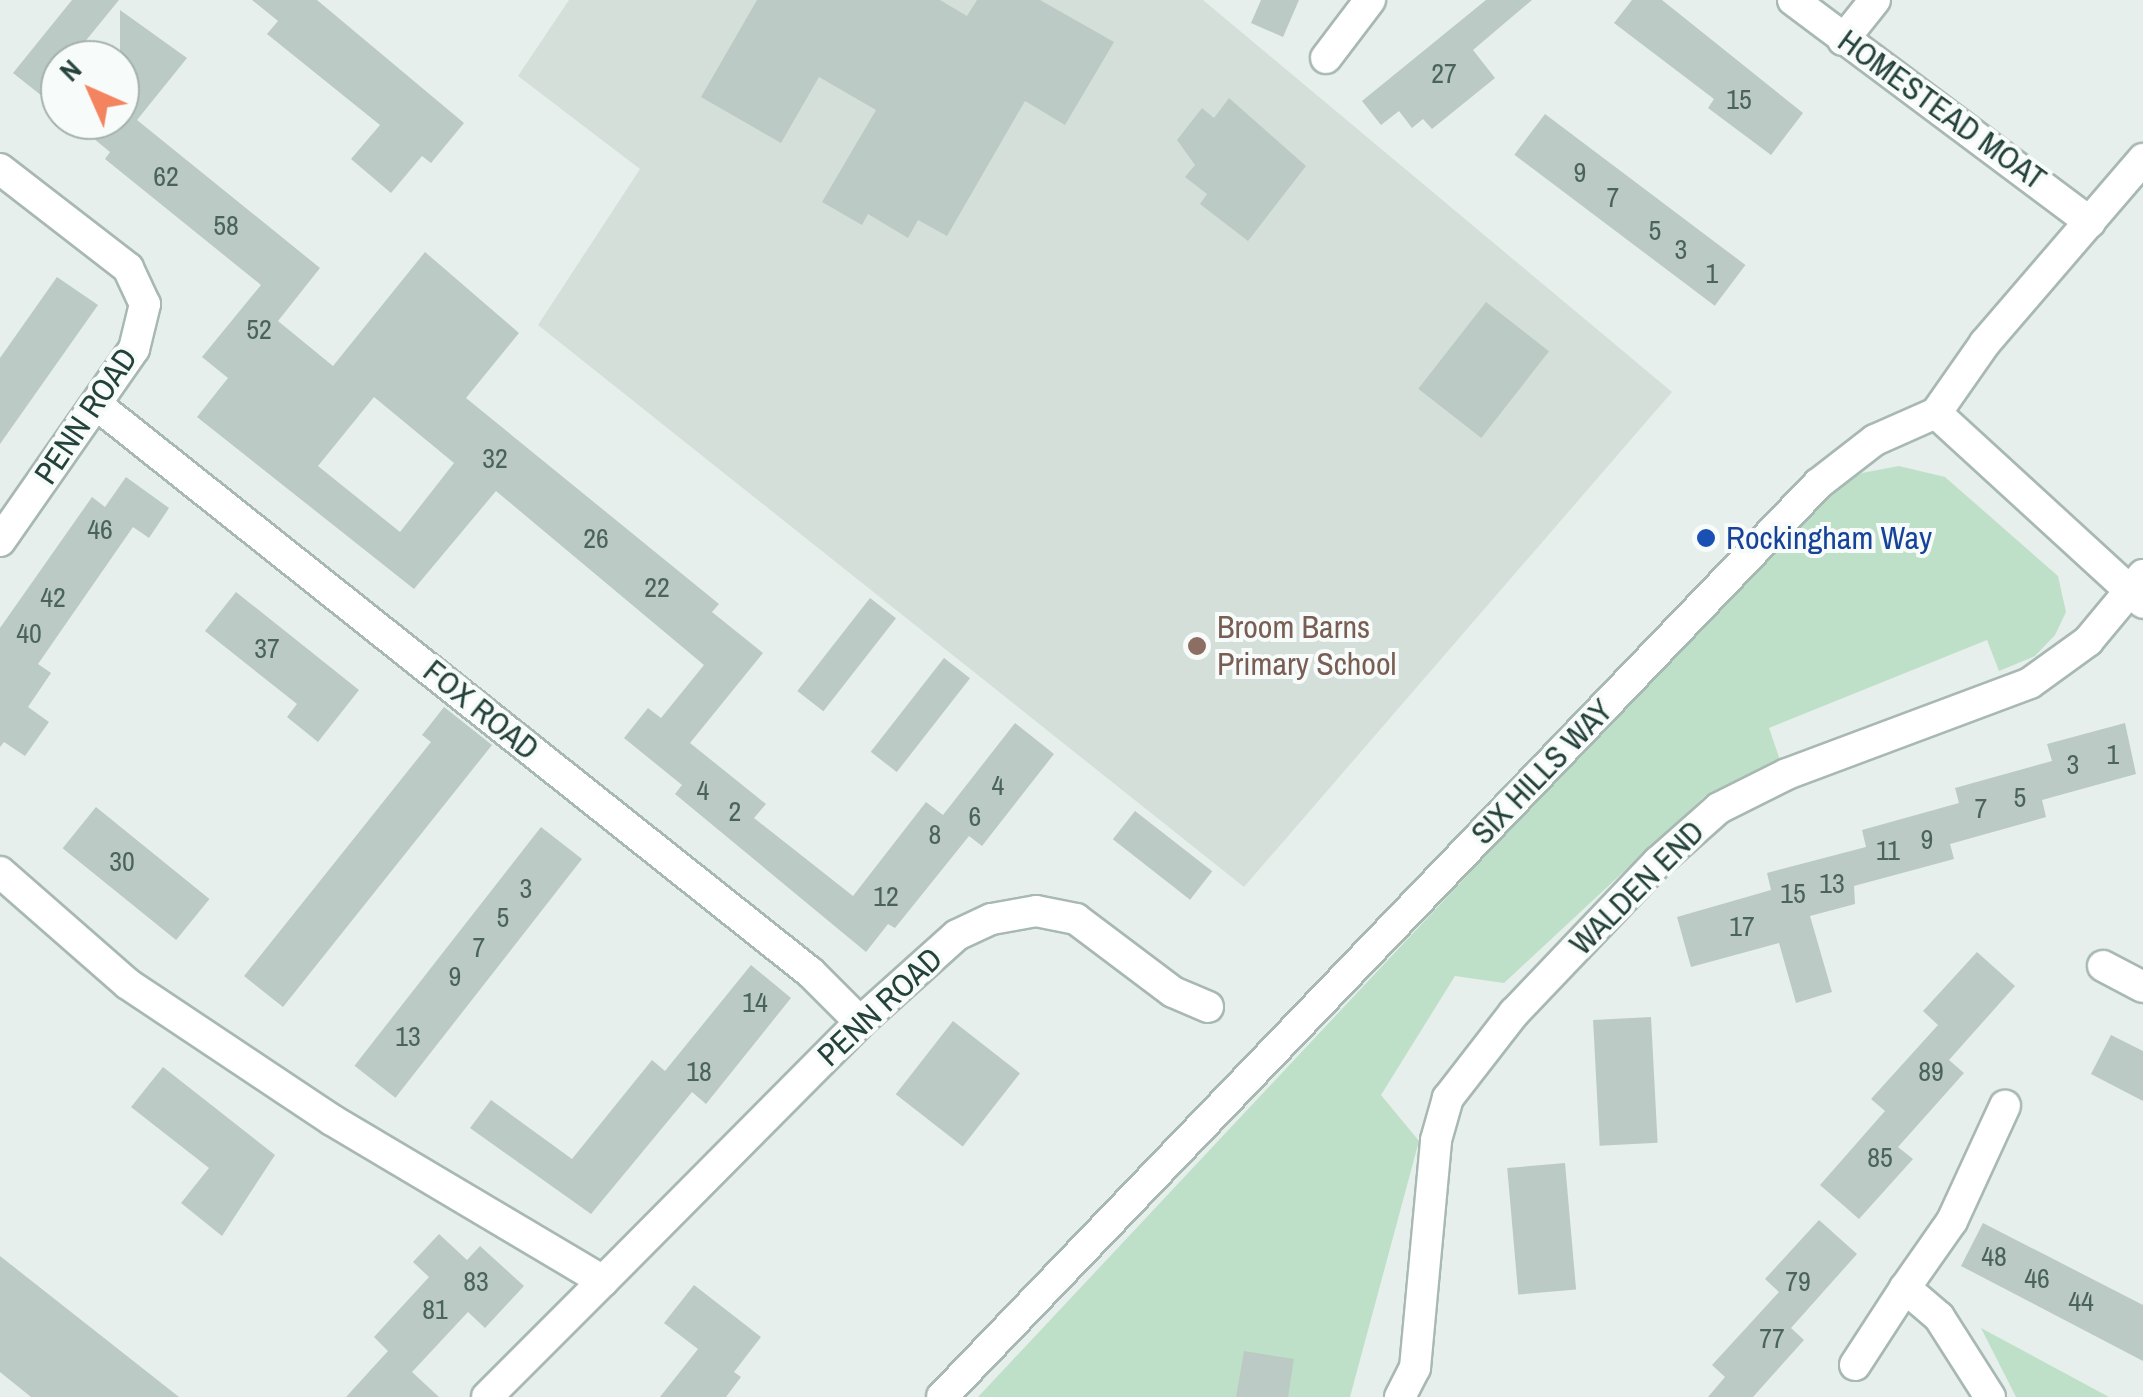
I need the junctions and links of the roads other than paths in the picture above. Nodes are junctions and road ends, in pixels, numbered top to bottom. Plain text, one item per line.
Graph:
1 (1370, 0) edge
2 (1793, 0) edge
3 (1875, 0) edge
4 (1843, 40) junction
5 (1326, 58) dead end
6 (2143, 159) edge
7 (0, 169) edge
8 (2090, 222) junction
9 (96, 405) junction
10 (1936, 413) junction
11 (0, 541) edge
12 (2138, 590) edge
13 (0, 872) edge
14 (2103, 966) dead end
15 (2143, 986) edge
16 (1208, 1007) dead end
17 (860, 1022) junction
18 (2005, 1106) dead end
19 (603, 1281) junction
20 (1905, 1288) junction
21 (1856, 1365) dead end
22 (487, 1397) edge
23 (942, 1397) edge
24 (1400, 1397) edge
25 (1990, 1397) edge

1 - 5 street
2 - 4 street, HOMESTEAD MOAT
3 - 4 street
4 - 8 street, HOMESTEAD MOAT
6 - 8 street
7 - 9 street, PENN ROAD
8 - 10 street
9 - 11 street, PENN ROAD
9 - 17 street, FOX ROAD
10 - 12 street
10 - 23 street, SIX HILLS WAY
12 - 24 street, WALDEN END
13 - 19 street
14 - 15 street
16 - 17 street, PENN ROAD
17 - 19 street, PENN ROAD
18 - 20 street
19 - 22 street, PENN ROAD
20 - 21 street
20 - 25 street

